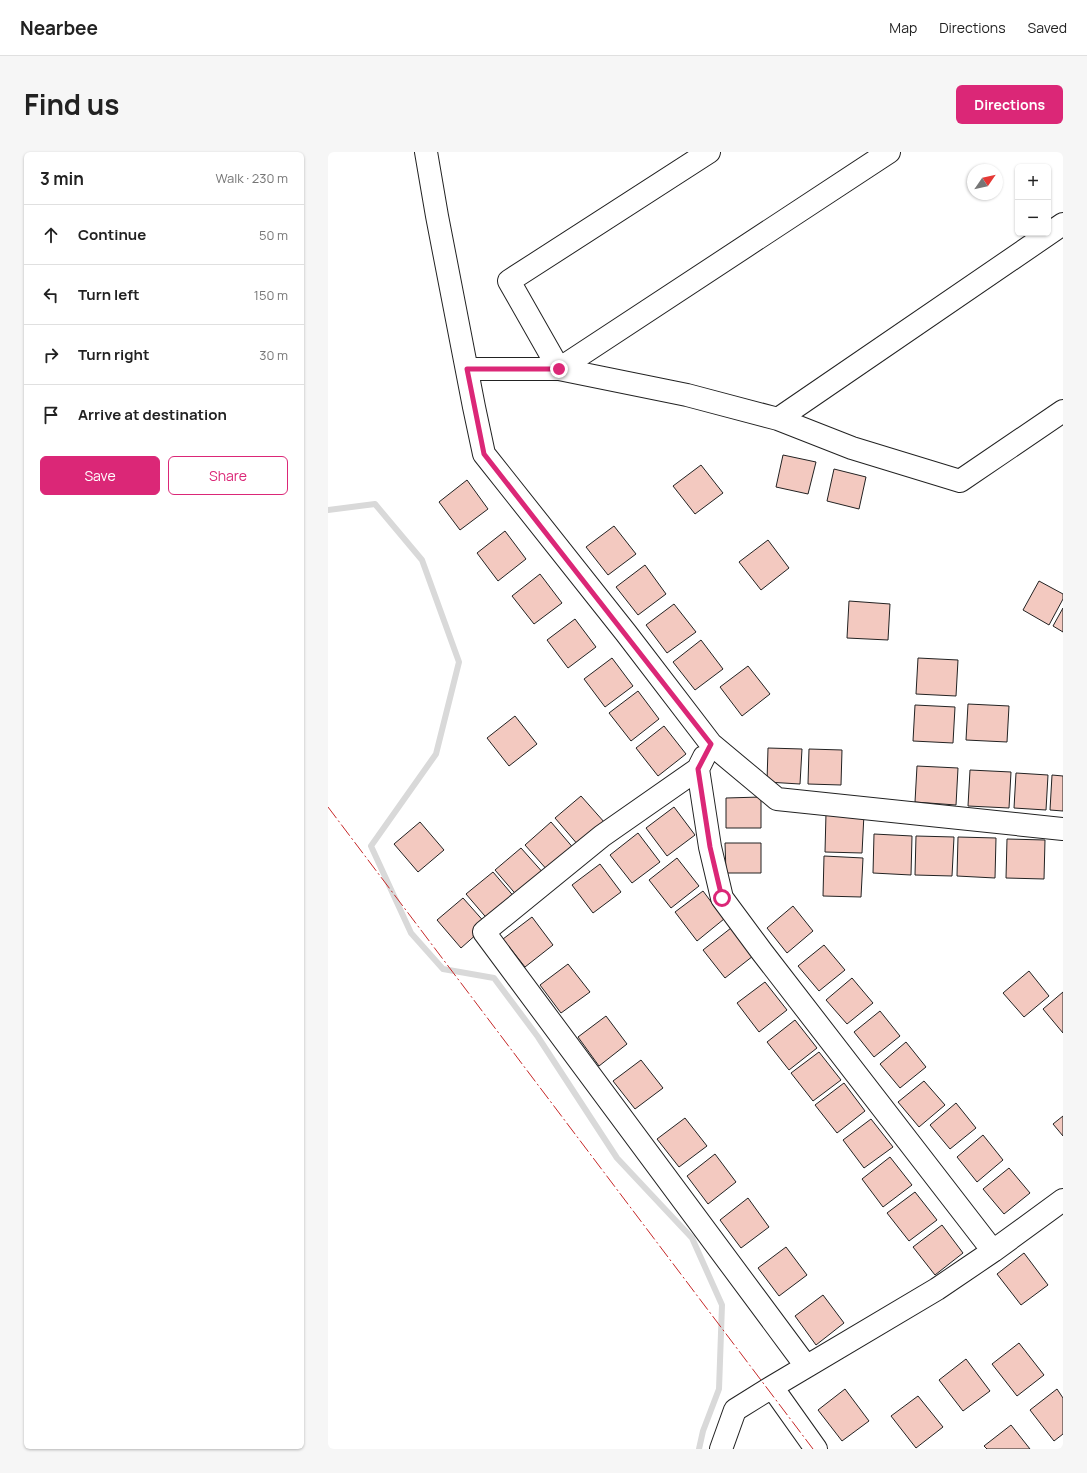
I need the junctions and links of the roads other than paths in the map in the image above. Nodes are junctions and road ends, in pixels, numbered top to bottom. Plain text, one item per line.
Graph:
1 (426, 152) edge
2 (709, 152) edge
3 (889, 152) edge
4 (1063, 224) edge
5 (467, 369) junction
6 (559, 369) junction
7 (1063, 411) edge
8 (778, 419) junction
9 (711, 744) junction
10 (698, 769) junction
11 (1063, 829) edge
12 (1063, 1200) edge
13 (993, 1251) junction
14 (806, 1366) junction
15 (772, 1387) junction
16 (721, 1449) edge
17 (816, 1449) edge

1 - 5 street
2 - 6 street
3 - 6 street
4 - 8 street
5 - 6 street
5 - 9 street
6 - 8 street
7 - 8 street
9 - 10 street
9 - 11 street
10 - 13 street
10 - 14 street
12 - 13 street
13 - 14 street
14 - 15 street
15 - 16 street
15 - 17 street

